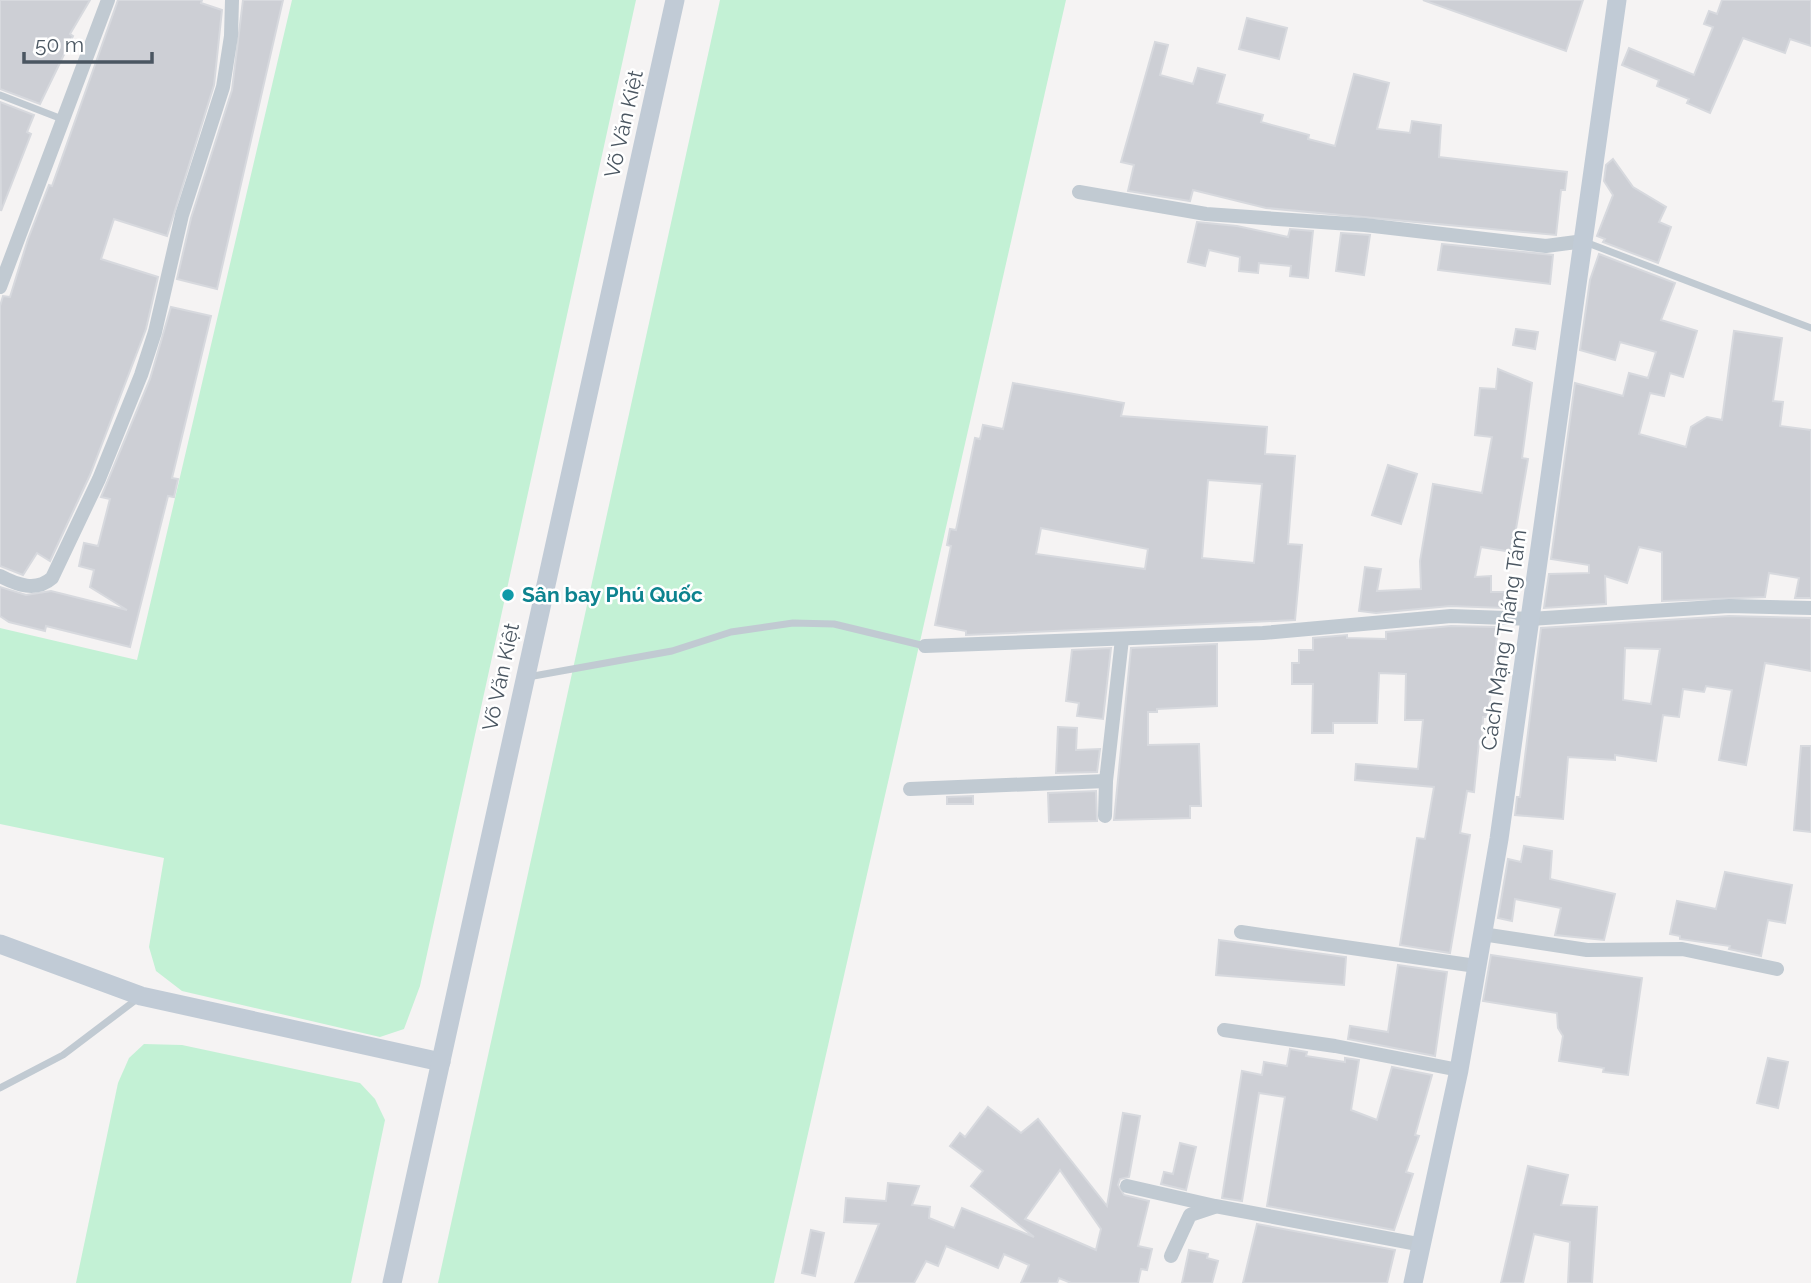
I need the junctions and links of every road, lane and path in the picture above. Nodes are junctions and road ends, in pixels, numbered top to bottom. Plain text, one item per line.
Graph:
1 (108, 0) edge
2 (232, 0) edge
3 (675, 0) edge
4 (1617, 0) edge
5 (0, 95) edge
6 (62, 119) junction
7 (1079, 192) dead end
8 (1584, 242) junction
9 (0, 287) edge
10 (1811, 328) edge
11 (0, 576) edge
12 (1811, 608) edge
13 (1530, 619) junction
14 (1122, 639) junction
15 (925, 646) joint
16 (523, 678) junction
17 (1106, 781) junction
18 (910, 789) dead end
19 (1105, 816) dead end
20 (1241, 932) dead end
21 (1482, 934) junction
22 (0, 944) edge
23 (1476, 966) junction
24 (1777, 969) dead end
25 (141, 996) junction
26 (1224, 1030) dead end
27 (440, 1062) junction
28 (1459, 1070) junction
29 (0, 1088) edge
30 (1127, 1186) dead end
31 (1215, 1206) junction
32 (1423, 1245) junction
33 (1171, 1256) dead end
34 (392, 1283) edge
35 (1413, 1283) edge

1 - 6 street
2 - 11 street
3 - 16 street, Võ Văn Kiệt
4 - 8 street, Cách Mạng Tháng Tám
5 - 6 lane
6 - 9 street
7 - 8 street
8 - 10 lane
8 - 13 street, Cách Mạng Tháng Tám
12 - 13 street
13 - 14 street
13 - 21 street, Cách Mạng Tháng Tám
14 - 15 street
14 - 17 street
15 - 16 lane
16 - 27 street, Võ Văn Kiệt
17 - 18 street
17 - 19 street
20 - 23 street
21 - 23 street, Cách Mạng Tháng Tám
21 - 24 street
22 - 25 street
23 - 28 street, Cách Mạng Tháng Tám
25 - 27 street
25 - 29 lane
26 - 28 street
27 - 34 street, Võ Văn Kiệt
28 - 32 street, Cách Mạng Tháng Tám
30 - 31 street
31 - 32 street
31 - 33 street
32 - 35 street, Cách Mạng Tháng Tám

